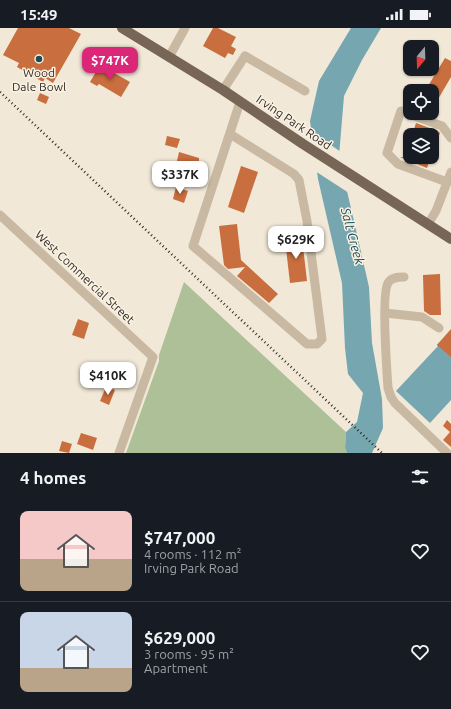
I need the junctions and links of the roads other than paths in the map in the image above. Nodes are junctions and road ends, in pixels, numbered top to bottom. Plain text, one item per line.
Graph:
1 (122, 28) edge
2 (185, 28) edge
3 (169, 57) junction
4 (223, 90) junction
5 (305, 91) dead end
6 (240, 102) junction
7 (230, 134) junction
8 (451, 138) edge
9 (451, 172) edge
10 (447, 182) junction
11 (0, 215) edge
12 (428, 224) junction
13 (451, 239) edge
14 (404, 277) dead end
15 (385, 313) junction
16 (439, 328) dead end
17 (119, 453) edge
18 (448, 453) edge

1 - 3 main road, Irving Park Road
2 - 3 street
3 - 4 main road, Irving Park Road
4 - 5 street
4 - 6 main road, Irving Park Road
6 - 7 street
6 - 12 main road, Irving Park Road
7 - 7 street
8 - 10 street
9 - 10 street
10 - 12 street
11 - 17 street, West Commercial Street
12 - 13 main road, Irving Park Road
14 - 15 street
15 - 16 street
15 - 18 street

